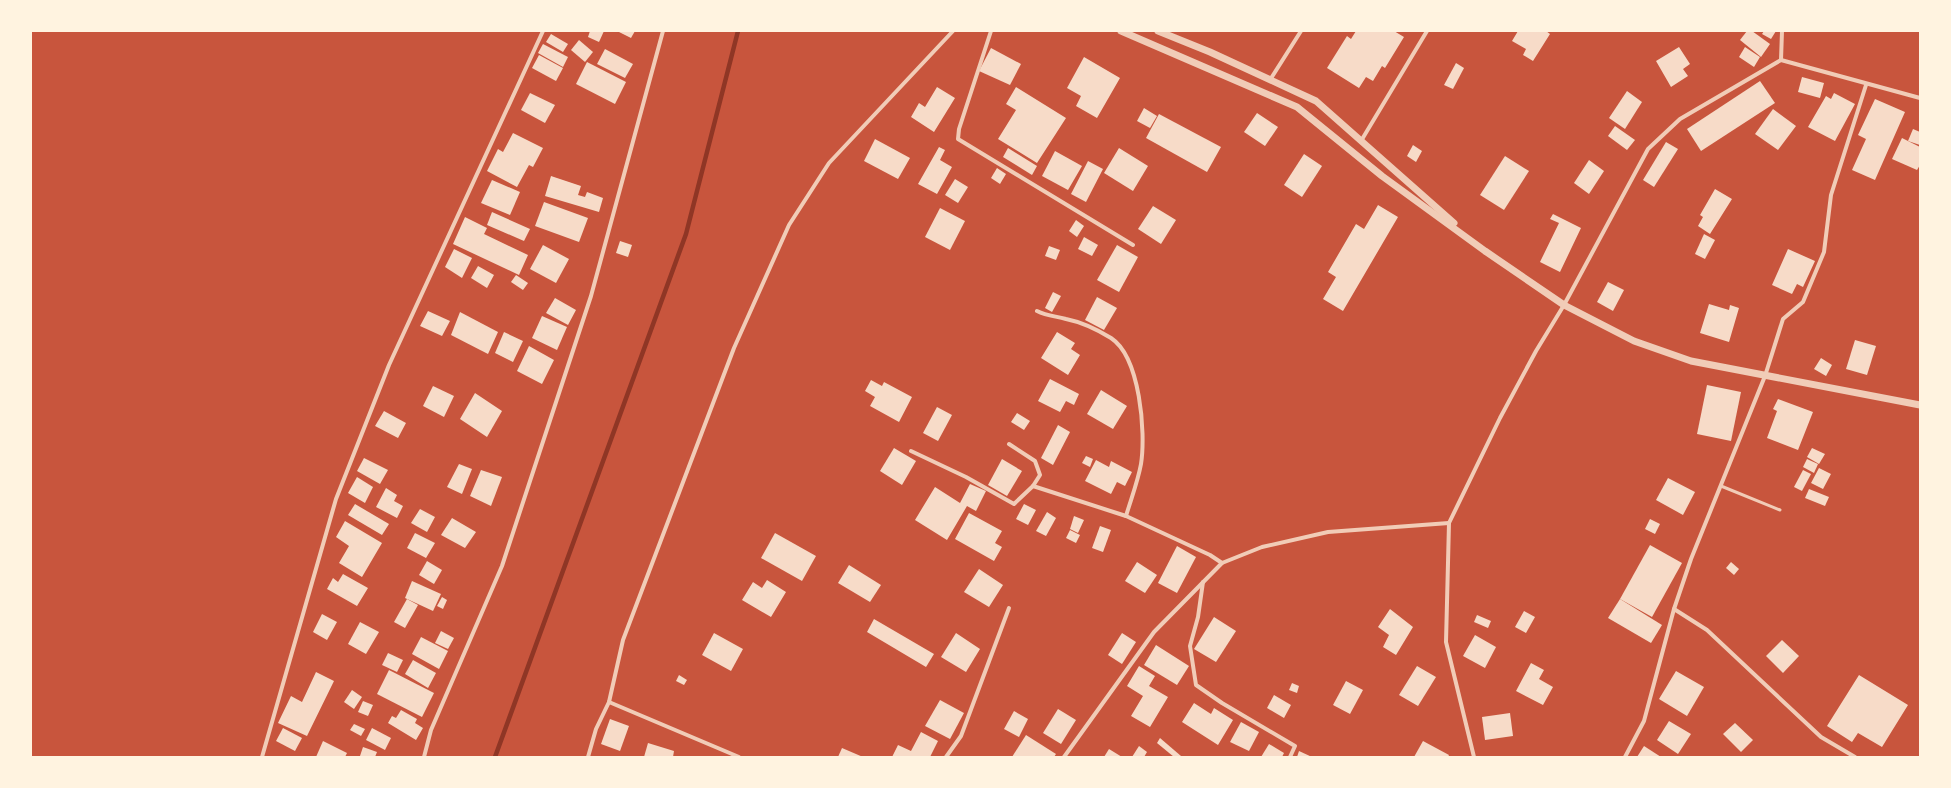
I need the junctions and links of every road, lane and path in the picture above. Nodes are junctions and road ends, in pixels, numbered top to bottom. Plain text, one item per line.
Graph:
1 (543, 31) edge
2 (662, 31) edge
3 (953, 31) edge
4 (991, 31) edge
5 (1121, 31) edge
6 (1158, 31) edge
7 (1301, 31) edge
8 (1427, 31) edge
9 (1782, 31) edge
10 (1781, 60) junction
11 (1270, 80) junction
12 (1866, 84) junction
13 (1920, 98) edge
14 (1361, 141) junction
15 (1133, 245) dead end
16 (1486, 251) junction
17 (1564, 305) junction
18 (1037, 311) dead end
19 (1765, 376) junction
20 (1920, 405) edge
21 (1009, 444) dead end
22 (911, 451) dead end
23 (1033, 486) junction
24 (1721, 486) junction
25 (1780, 510) dead end
26 (1126, 516) junction
27 (1449, 524) junction
28 (1222, 563) junction
29 (1203, 582) junction
30 (1009, 608) dead end
31 (1674, 609) junction
32 (609, 702) junction
33 (262, 757) edge
34 (424, 757) edge
35 (588, 757) edge
36 (739, 757) edge
37 (946, 757) edge
38 (1064, 757) edge
39 (1290, 757) edge
40 (1474, 757) edge
41 (1626, 757) edge
42 (1855, 757) edge

1 - 33 street
2 - 34 street
3 - 32 street
4 - 15 street
5 - 16 street
6 - 11 street
7 - 11 street
8 - 14 street
9 - 10 street
10 - 12 street
10 - 17 street
11 - 14 street
12 - 13 street
12 - 19 street
14 - 16 street
16 - 17 street
17 - 19 street
17 - 27 street
18 - 26 street
19 - 20 street
19 - 24 street
21 - 23 street
22 - 23 street
23 - 26 street
24 - 25 lane
24 - 31 street
26 - 28 street
27 - 28 street
27 - 40 street
28 - 29 street
29 - 38 street
29 - 39 street
30 - 37 street
31 - 41 street
31 - 42 street
32 - 35 street
32 - 36 street

